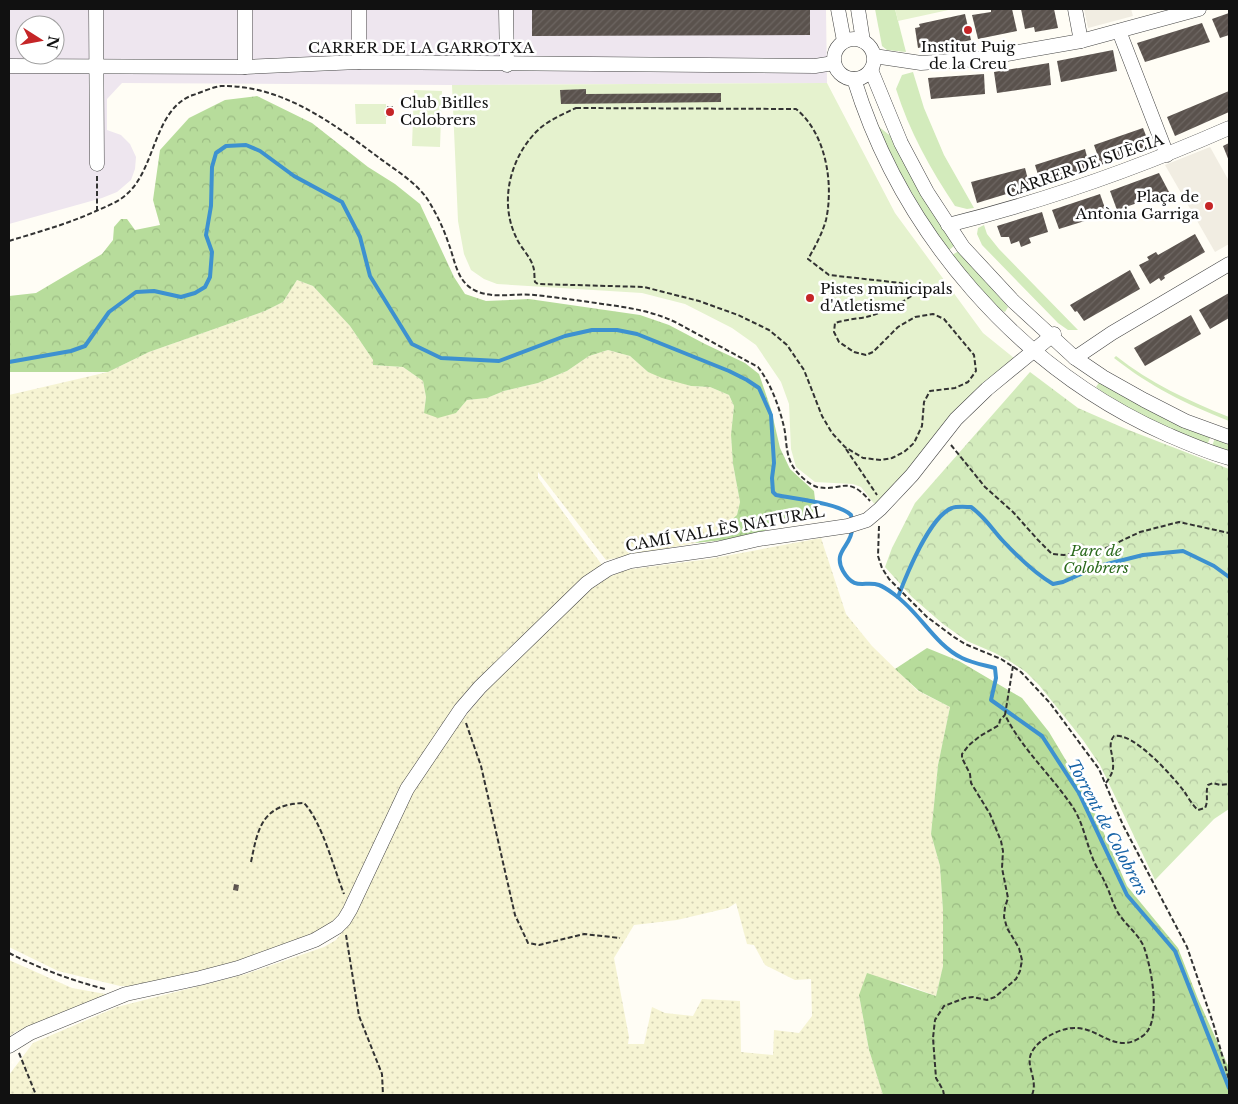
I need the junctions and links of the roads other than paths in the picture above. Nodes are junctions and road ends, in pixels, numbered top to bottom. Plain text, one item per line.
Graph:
1 (96, 9) edge
2 (245, 9) edge
3 (359, 9) edge
4 (506, 9) edge
5 (838, 9) edge
6 (858, 9) edge
7 (1075, 9) edge
8 (1198, 9) edge
9 (1119, 32) junction
10 (844, 41) junction
11 (863, 41) junction
12 (1081, 41) junction
13 (874, 56) junction
14 (359, 62) junction
15 (834, 63) junction
16 (507, 65) junction
17 (9, 66) edge
18 (245, 66) junction
19 (96, 67) junction
20 (871, 70) junction
21 (854, 79) junction
22 (1229, 128) edge
23 (1167, 155) junction
24 (97, 164) road end
25 (948, 226) junction
26 (1229, 264) edge
27 (1053, 335) junction
28 (1034, 351) junction
29 (1075, 358) junction
30 (1229, 437) edge
31 (1229, 458) edge
32 (12, 1044) edge

1 - 19 street
2 - 18 street
3 - 14 street
4 - 16 street
5 - 10 street
6 - 11 street
7 - 12 street
8 - 9 street
9 - 12 street
9 - 23 street
10 - 11 street
10 - 15 street
11 - 13 street
12 - 13 street
13 - 20 street
14 - 16 street, CARRER DE LA GARROTXA
14 - 18 street, CARRER DE LA GARROTXA
15 - 16 street, CARRER DE LA GARROTXA
15 - 21 street
17 - 19 street, CARRER DE LA GARROTXA
18 - 19 street, CARRER DE LA GARROTXA
19 - 24 street
20 - 21 street
20 - 25 street
21 - 28 street
22 - 23 street, CARRER DE SUÈCIA
23 - 25 street, CARRER DE SUÈCIA
25 - 27 street
26 - 29 street
27 - 28 street, CAMÍ VALLÈS NATURAL
27 - 29 street
28 - 31 street
28 - 32 street, CAMÍ VALLÈS NATURAL
29 - 30 street

